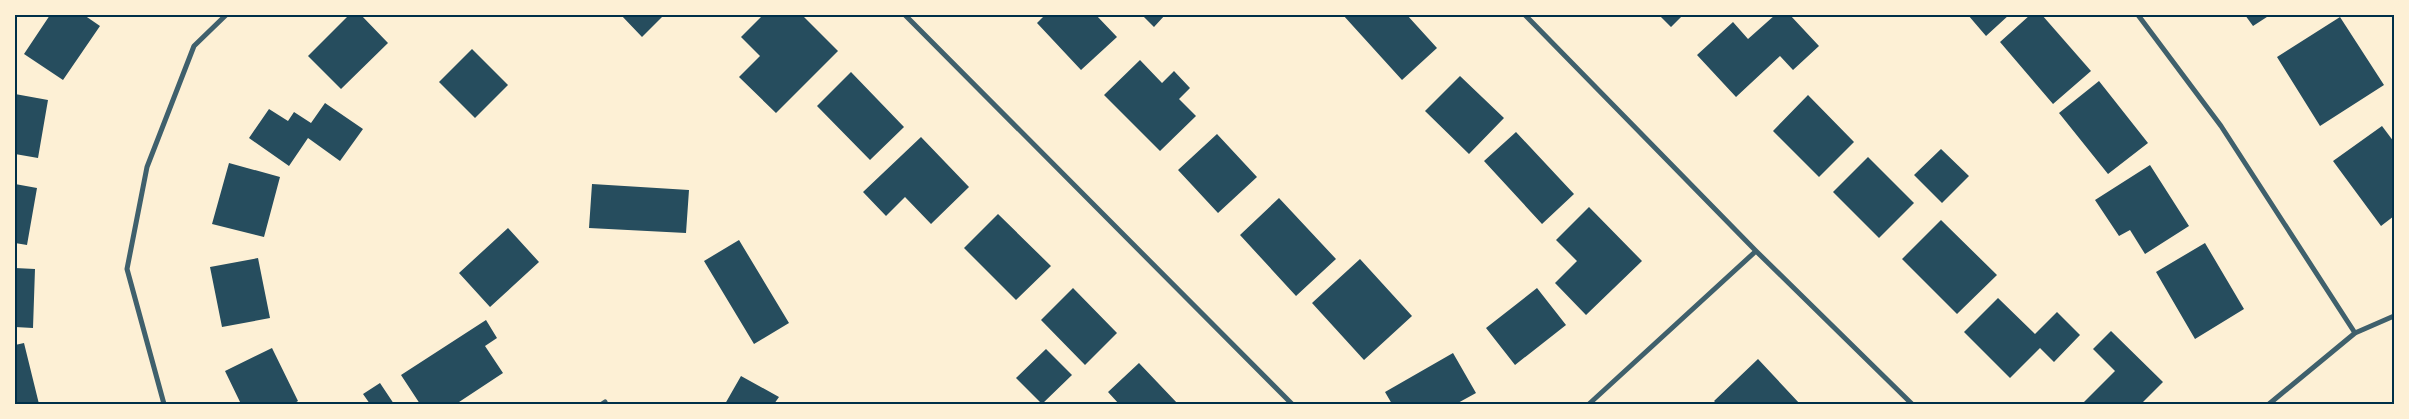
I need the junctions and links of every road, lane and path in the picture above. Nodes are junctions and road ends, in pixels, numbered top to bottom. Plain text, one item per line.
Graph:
1 (226, 15) edge
2 (905, 15) edge
3 (1526, 15) edge
4 (2138, 15) edge
5 (1756, 250) junction
6 (2394, 316) edge
7 (2355, 333) junction
8 (164, 404) edge
9 (1292, 404) edge
10 (1589, 404) edge
11 (1912, 404) edge
12 (2269, 404) edge

1 - 8 street
2 - 9 street
3 - 5 street
4 - 7 street
5 - 10 street
5 - 11 street
6 - 7 street
7 - 12 street

